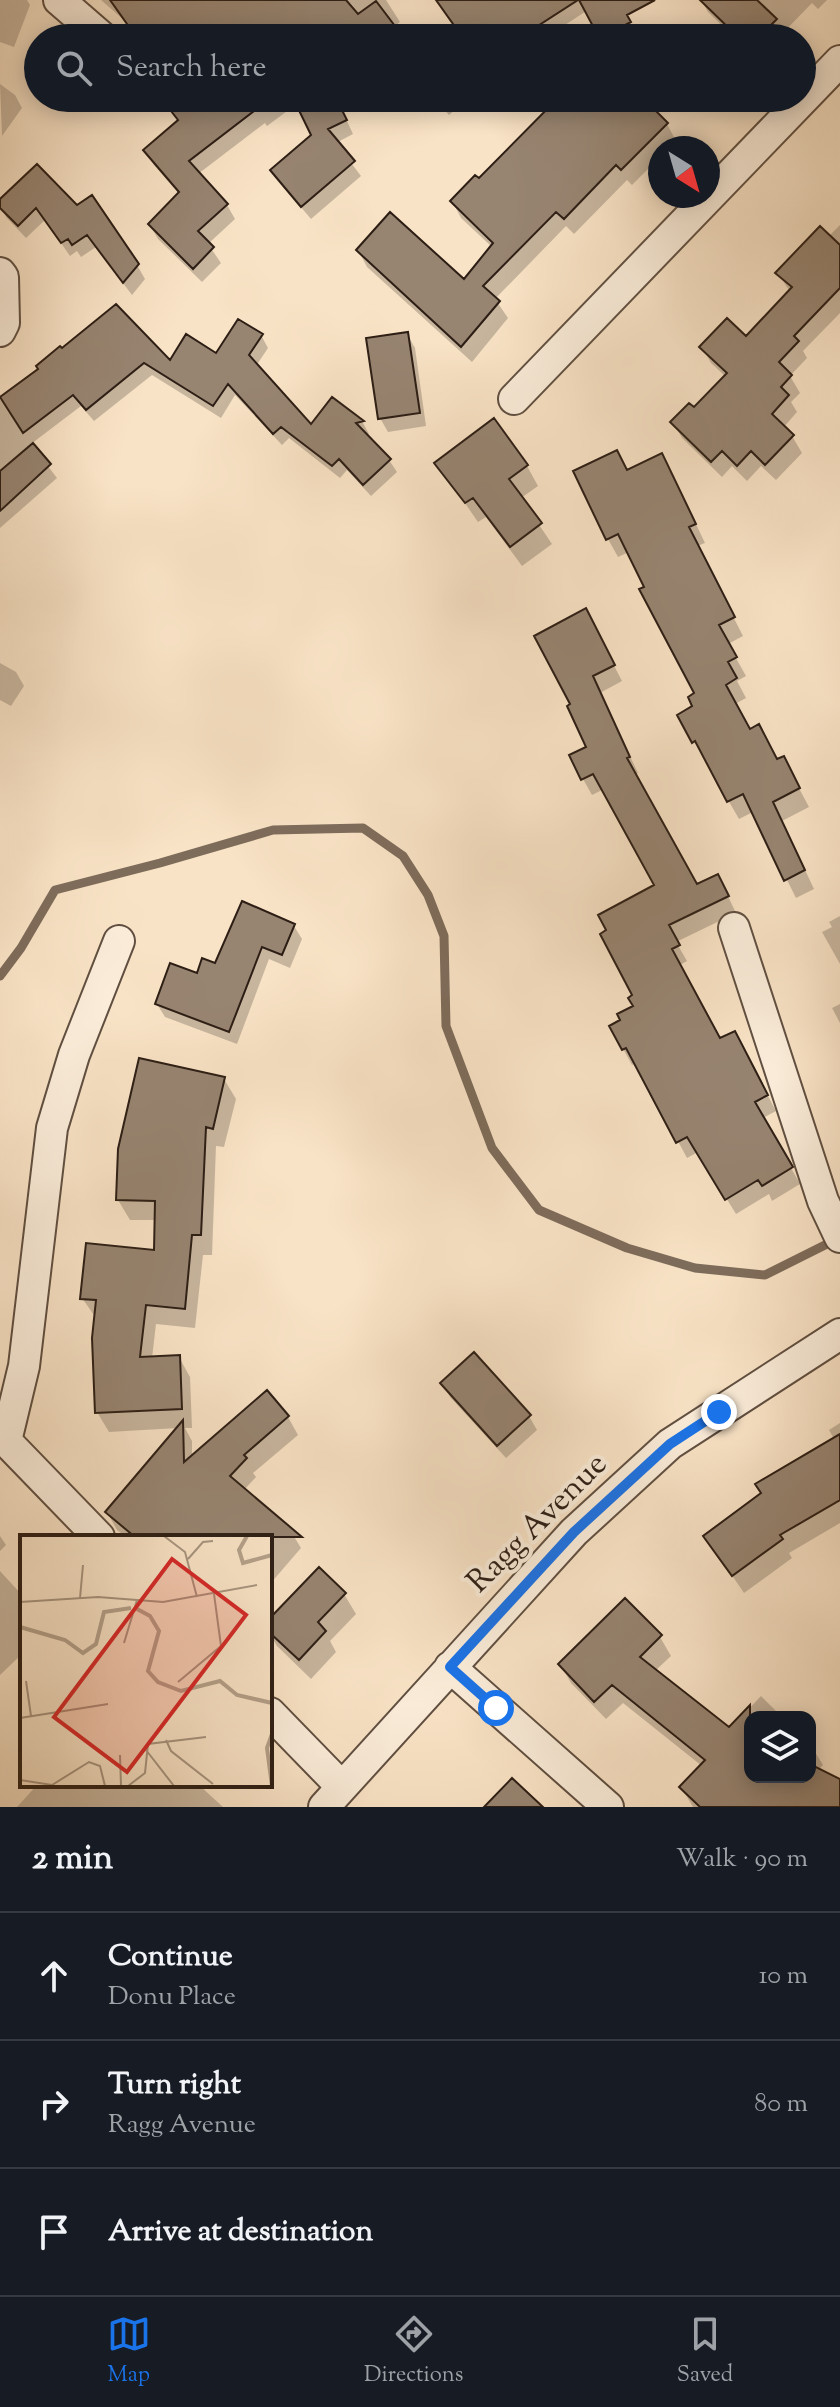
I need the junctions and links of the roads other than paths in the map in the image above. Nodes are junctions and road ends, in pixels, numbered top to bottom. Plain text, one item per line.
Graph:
1 (59, 0) edge
2 (87, 24) edge
3 (840, 61) edge
4 (816, 86) edge
5 (791, 112) edge
6 (1, 275) edge
7 (0, 331) edge
8 (514, 399) dead end
9 (734, 928) dead end
10 (119, 941) dead end
11 (840, 1237) edge
12 (840, 1334) edge
13 (3, 1441) edge
14 (97, 1535) edge
15 (450, 1667) junction
16 (272, 1716) edge
17 (333, 1797) edge
18 (608, 1807) edge

1 - 2 street
3 - 4 street
5 - 8 street
6 - 7 street
9 - 11 street
10 - 13 street
12 - 15 street, Ragg Avenue
13 - 14 street
15 - 17 street, Ragg Avenue
15 - 18 street
16 - 17 street

